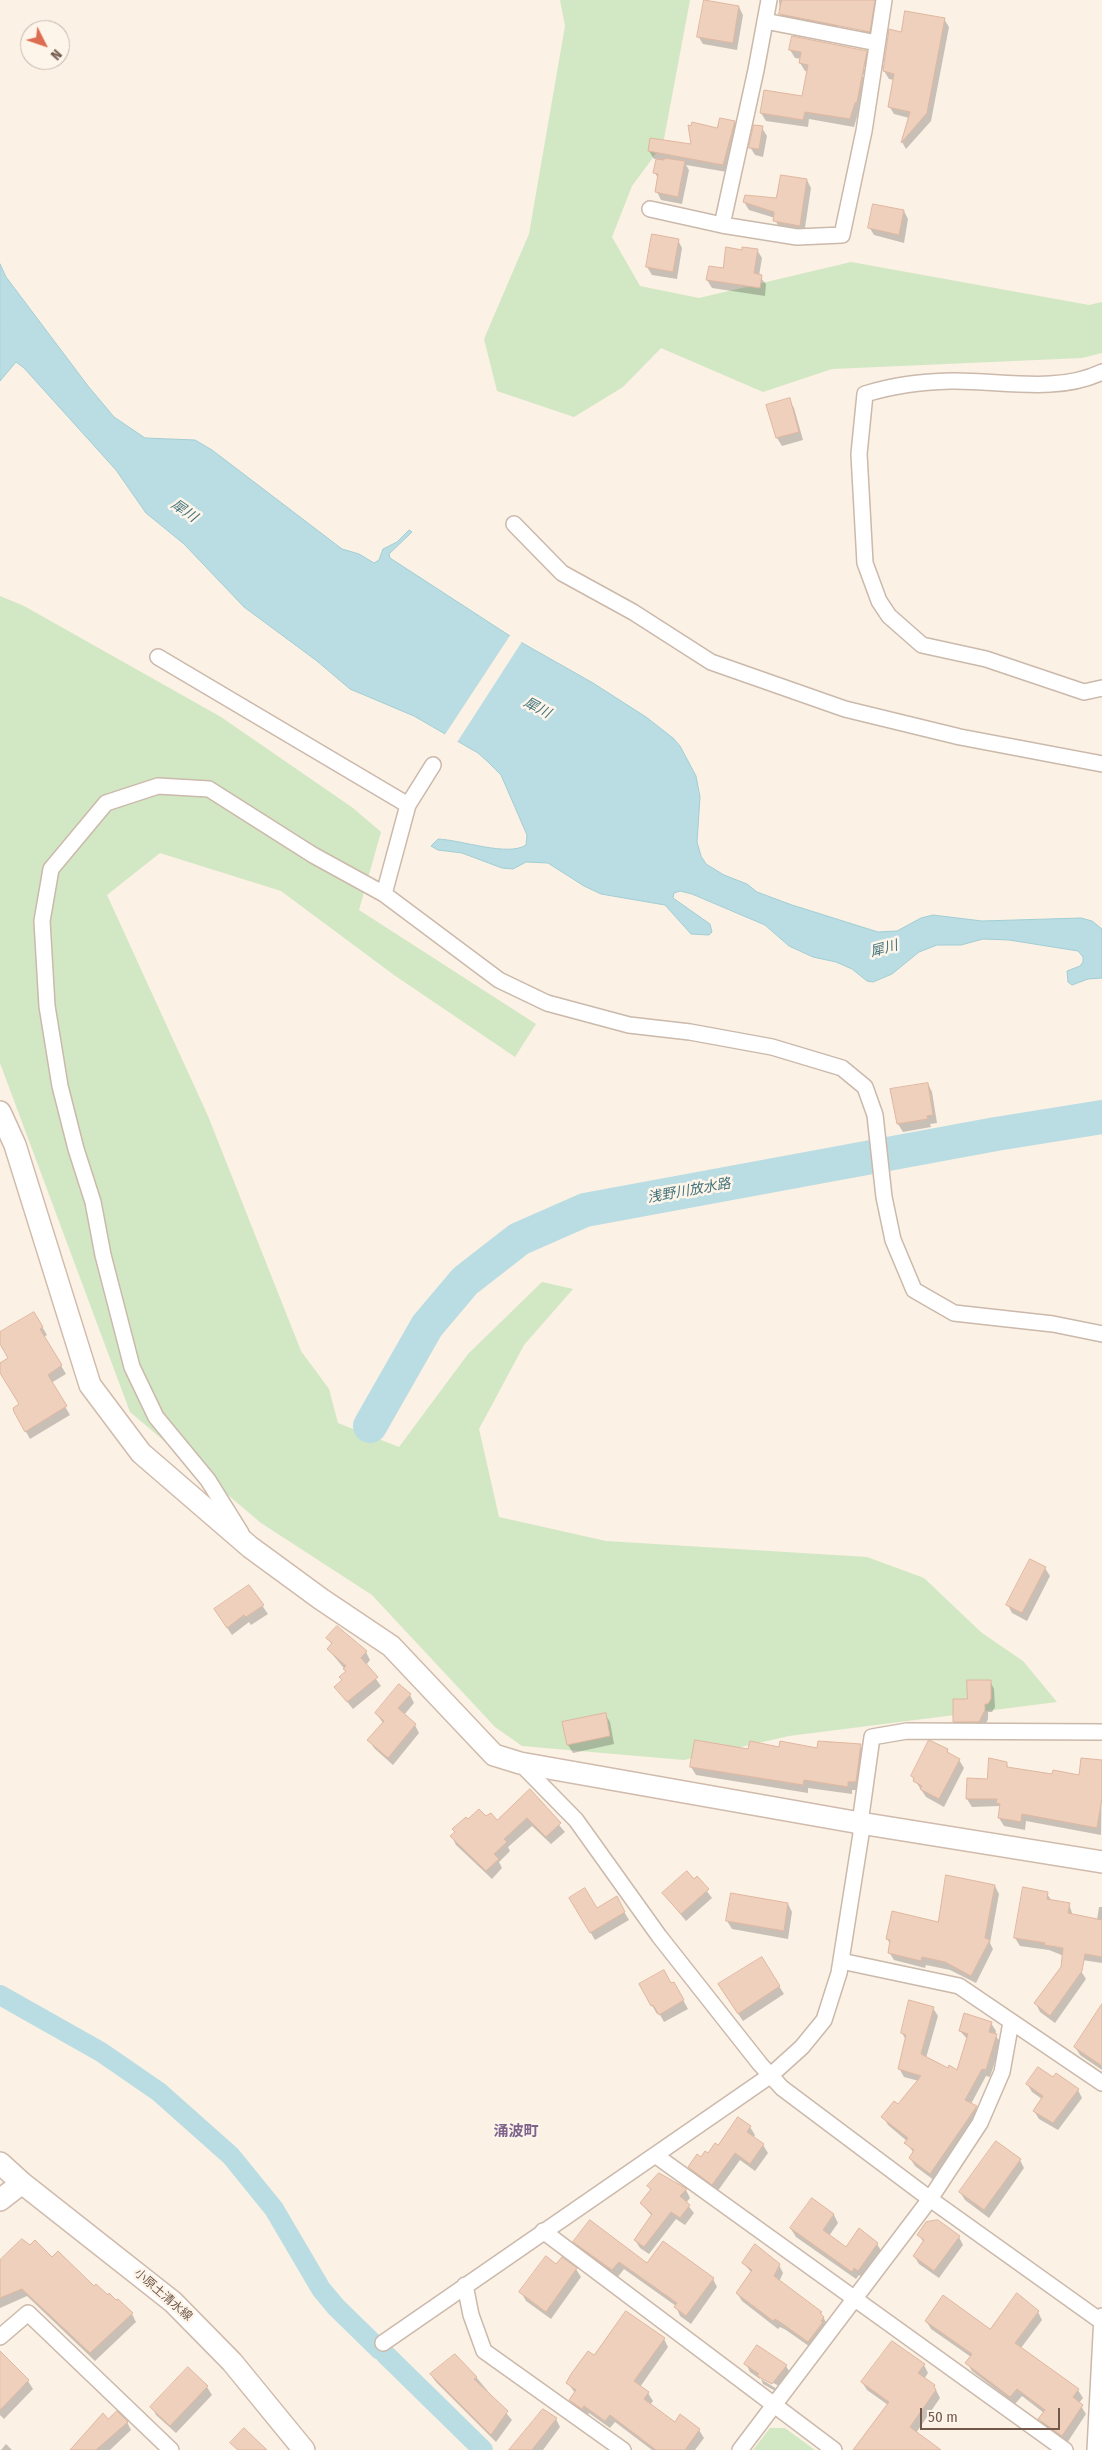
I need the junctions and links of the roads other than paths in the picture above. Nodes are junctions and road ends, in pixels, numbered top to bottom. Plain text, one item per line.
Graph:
1 (769, 0) edge
2 (884, 0) edge
3 (765, 21) junction
4 (878, 43) junction
5 (650, 209) dead end
6 (722, 225) junction
7 (1102, 372) edge
8 (514, 524) dead end
9 (158, 657) dead end
10 (1102, 688) edge
11 (1102, 764) edge
12 (433, 765) dead end
13 (408, 804) junction
14 (384, 894) junction
15 (0, 1112) edge
16 (1102, 1334) edge
17 (250, 1547) junction
18 (1102, 1732) edge
19 (520, 1763) junction
20 (860, 1824) junction
21 (1102, 1862) edge
22 (841, 1961) junction
23 (1011, 2022) junction
24 (771, 2075) junction
25 (1102, 2083) edge
26 (655, 2155) junction
27 (0, 2163) edge
28 (22, 2183) junction
29 (930, 2199) junction
30 (0, 2200) edge
31 (543, 2231) junction
32 (465, 2285) junction
33 (854, 2300) junction
34 (1102, 2320) edge
35 (0, 2337) edge
36 (383, 2343) dead end
37 (775, 2405) junction
38 (171, 2450) edge
39 (304, 2450) edge
40 (624, 2450) edge
41 (740, 2450) edge
42 (834, 2450) edge
43 (1065, 2450) edge
44 (1095, 2450) edge

1 - 3 street
2 - 4 street
3 - 4 street
3 - 6 street
4 - 6 street
5 - 6 street
7 - 10 street
8 - 11 street
9 - 13 street
12 - 13 street
13 - 14 street
14 - 16 street
14 - 17 street
15 - 17 street
17 - 19 street
18 - 20 street
19 - 20 street
19 - 24 street
20 - 21 street
20 - 22 street
22 - 23 street
22 - 24 street
23 - 25 street
23 - 29 street
24 - 26 street
24 - 29 street
26 - 31 street
26 - 33 street
27 - 28 street, 小原土清水線
28 - 30 street
28 - 39 street, 小原土清水線
29 - 33 street
29 - 34 street
31 - 32 street
31 - 37 street
32 - 36 street
32 - 40 street
33 - 37 street
33 - 43 street
34 - 44 street
35 - 38 street
37 - 41 street
37 - 42 street

